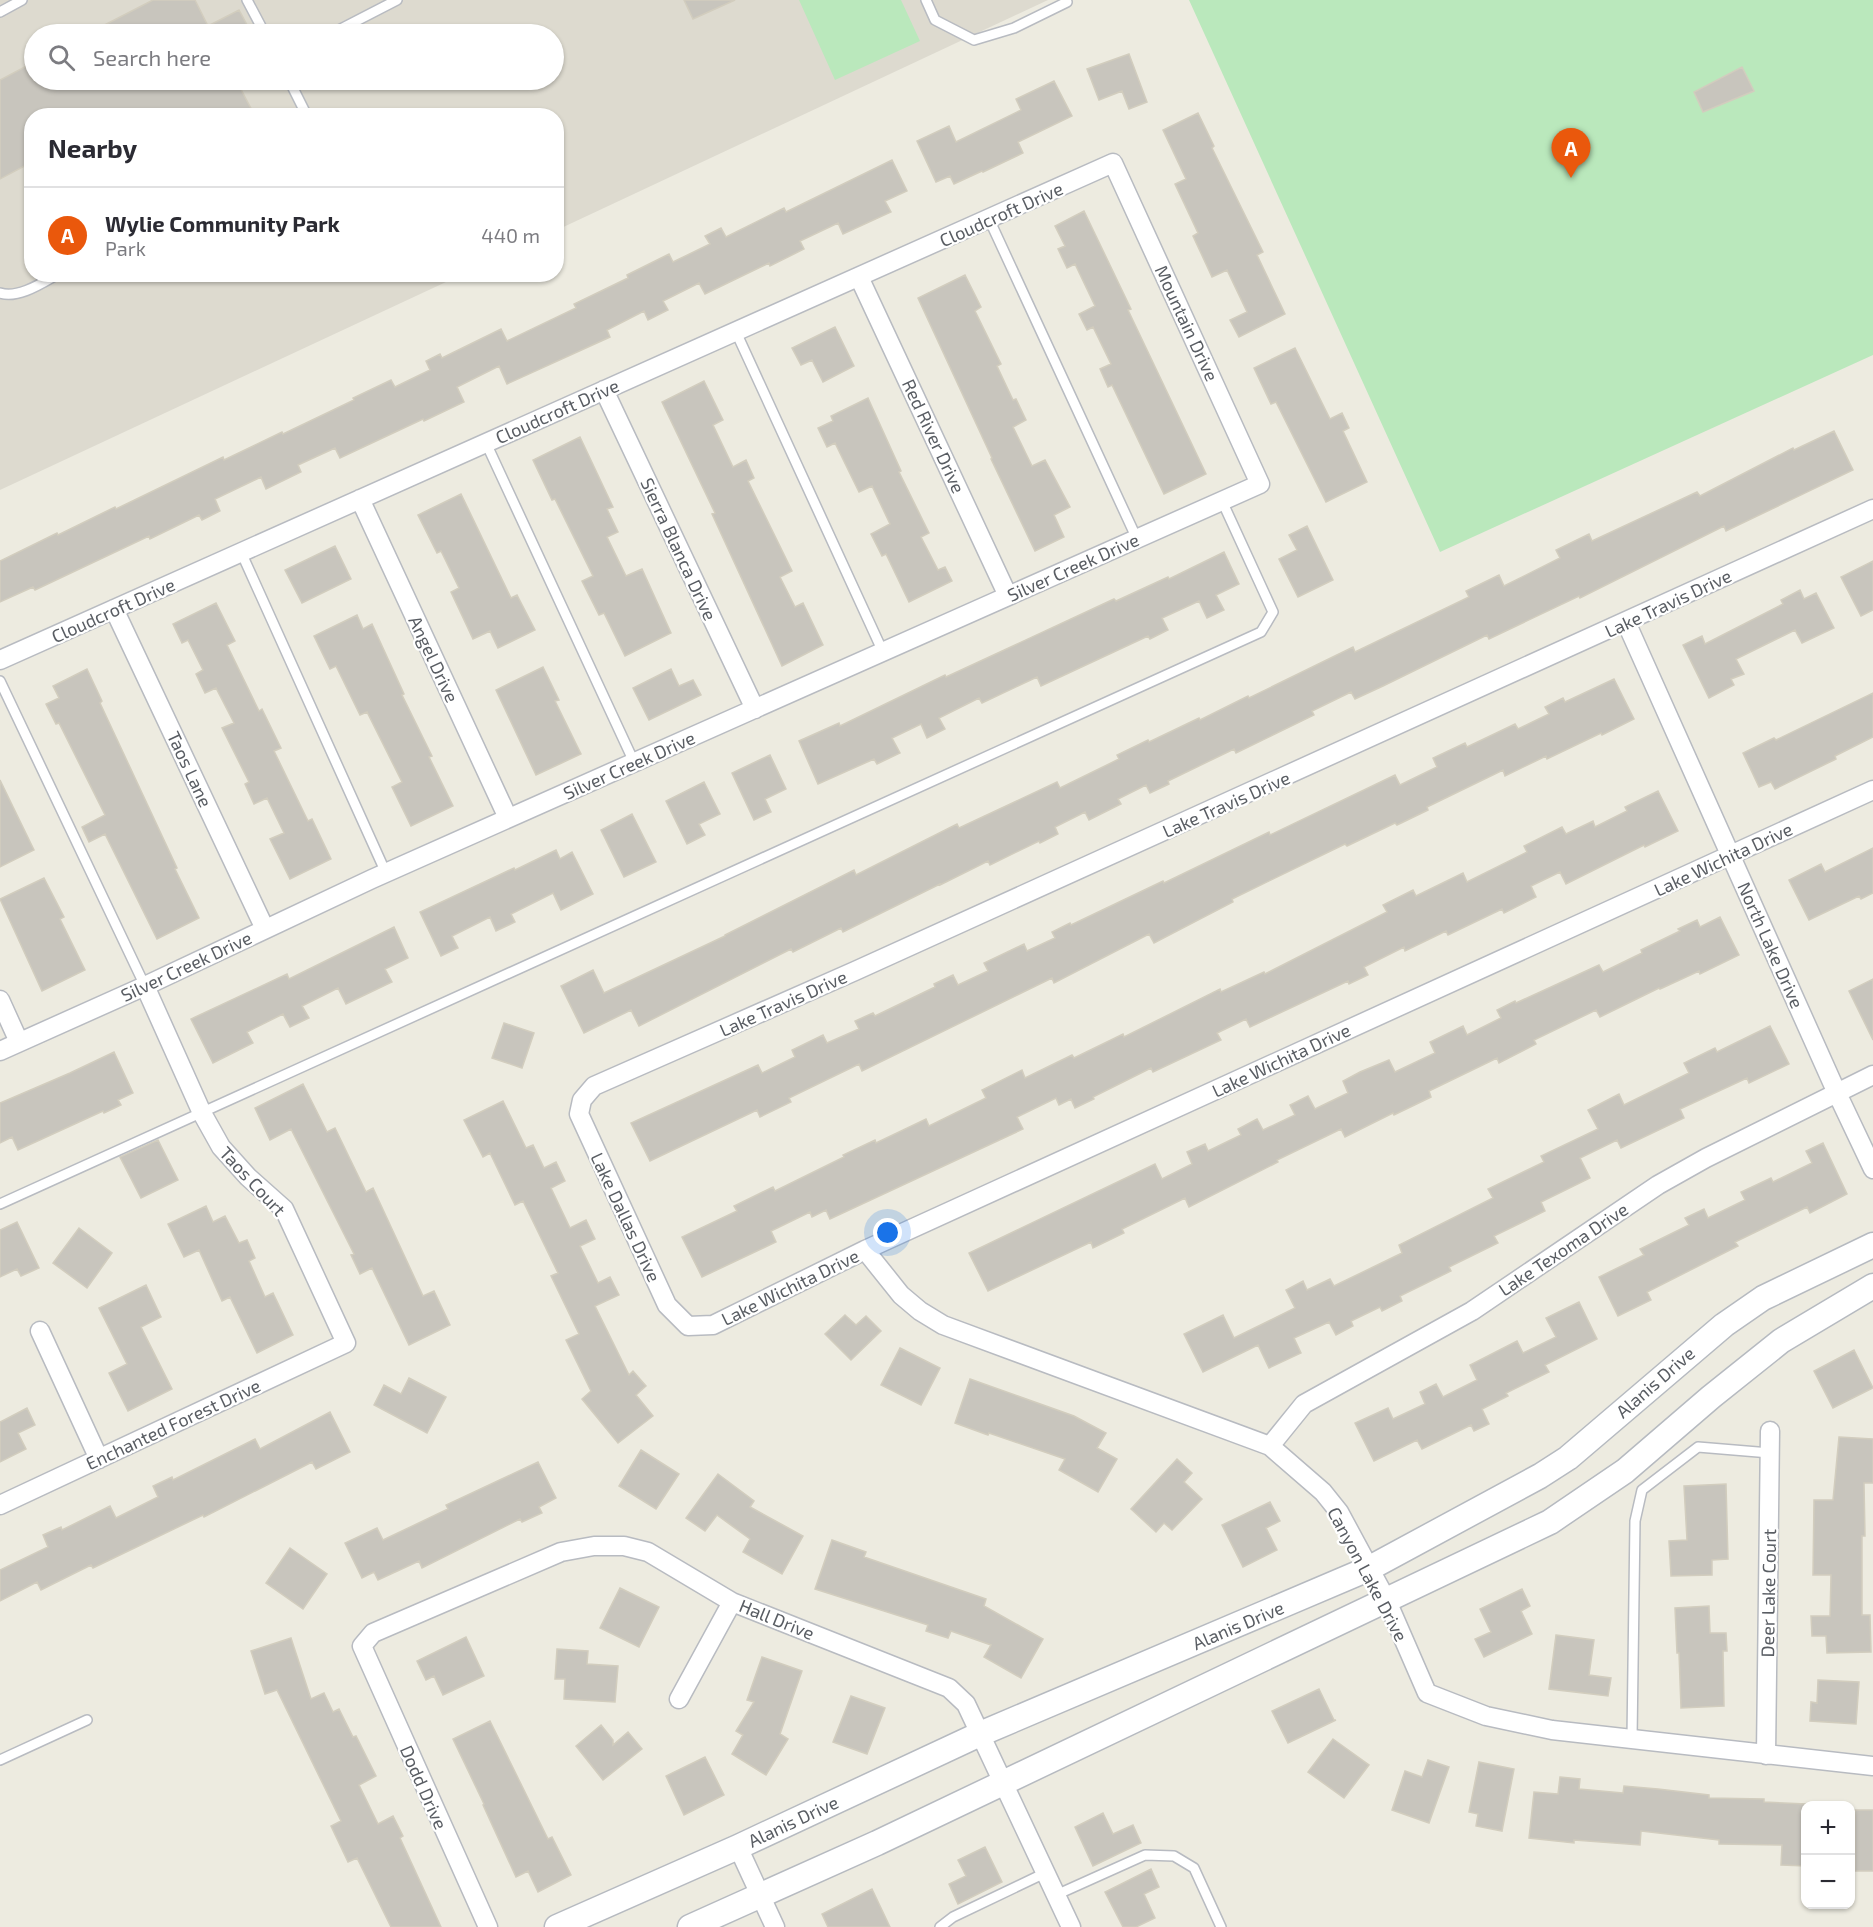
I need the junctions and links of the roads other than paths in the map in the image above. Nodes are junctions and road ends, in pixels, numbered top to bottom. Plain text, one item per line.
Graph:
1 (22, 0) edge
2 (248, 0) edge
3 (397, 0) edge
4 (926, 0) edge
5 (1066, 0) edge
6 (0, 12) edge
7 (260, 24) edge
8 (350, 24) edge
9 (294, 90) edge
10 (304, 108) edge
11 (1113, 163) joint
12 (989, 219) junction
13 (859, 277) junction
14 (43, 282) edge
15 (0, 293) edge
16 (736, 332) junction
17 (604, 390) junction
18 (486, 443) junction
19 (1260, 484) joint
20 (360, 499) junction
21 (1222, 501) junction
22 (1873, 509) edge
23 (1137, 539) junction
24 (241, 552) junction
25 (1008, 596) junction
26 (114, 609) junction
27 (1626, 622) junction
28 (883, 652) junction
29 (0, 660) edge
30 (0, 681) edge
31 (755, 709) junction
32 (634, 762) junction
33 (1873, 790) edge
34 (508, 818) junction
35 (1731, 855) junction
36 (386, 873) junction
37 (265, 929) junction
38 (145, 986) junction
39 (0, 1000) edge
40 (19, 1042) junction
41 (0, 1051) edge
42 (1873, 1074) edge
43 (1836, 1091) junction
44 (582, 1100) joint
45 (202, 1113) junction
46 (1873, 1169) edge
47 (0, 1204) edge
48 (1873, 1245) edge
49 (865, 1251) junction
50 (1873, 1286) edge
51 (688, 1326) joint
52 (40, 1330) dead end
53 (346, 1343) joint
54 (1770, 1431) dead end
55 (1270, 1446) junction
56 (1770, 1453) junction
57 (99, 1459) junction
58 (0, 1505) edge
59 (1368, 1569) junction
60 (1387, 1601) junction
61 (732, 1602) junction
62 (362, 1646) joint
63 (679, 1699) dead end
64 (87, 1720) dead end
65 (980, 1734) junction
66 (1632, 1739) junction
67 (1766, 1755) junction
68 (0, 1760) edge
69 (1873, 1766) edge
70 (1002, 1782) junction
71 (738, 1847) junction
72 (1045, 1873) junction
73 (760, 1895) junction
74 (1056, 1895) junction
75 (488, 1927) edge
76 (557, 1927) edge
77 (690, 1927) edge
78 (775, 1927) edge
79 (940, 1927) edge
80 (1071, 1927) edge
81 (1221, 1927) edge

1 - 6 lane
2 - 7 lane
3 - 8 lane
4 - 5 lane
9 - 10 lane
11 - 12 street, Cloudcroft Drive
11 - 19 street, Mountain Drive
12 - 13 street, Cloudcroft Drive
12 - 23 lane
13 - 16 street, Cloudcroft Drive
13 - 25 street, Red River Drive
14 - 15 lane
16 - 17 street, Cloudcroft Drive
16 - 28 lane
17 - 18 street, Cloudcroft Drive
17 - 31 street, Sierra Blanca Drive
18 - 20 street, Cloudcroft Drive
18 - 32 lane
19 - 21 street, Silver Creek Drive
20 - 24 street, Cloudcroft Drive
20 - 34 street, Angel Drive
21 - 23 street, Silver Creek Drive
21 - 45 lane
22 - 27 street, Lake Travis Drive
23 - 25 street, Silver Creek Drive
24 - 26 street, Cloudcroft Drive
24 - 36 lane
25 - 28 street, Silver Creek Drive
26 - 29 street, Cloudcroft Drive
26 - 37 street, Taos Lane
27 - 35 street, North Lake Drive
27 - 44 street, Lake Travis Drive
28 - 31 street, Silver Creek Drive
30 - 38 lane
31 - 32 street, Silver Creek Drive
32 - 34 street, Silver Creek Drive
33 - 35 street, Lake Wichita Drive
34 - 36 street, Silver Creek Drive
35 - 43 street, North Lake Drive
35 - 49 street, Lake Wichita Drive
36 - 37 street, Silver Creek Drive
37 - 38 street, Silver Creek Drive
38 - 40 street, Silver Creek Drive
38 - 45 street, Taos Court
39 - 40 street
40 - 41 street, Silver Creek Drive
42 - 43 street, Lake Texoma Drive
43 - 46 street, North Lake Drive
43 - 55 street, Lake Texoma Drive
44 - 51 street, Lake Dallas Drive
45 - 47 lane
45 - 53 street, Taos Court
48 - 59 main road, Alanis Drive
49 - 51 street, Lake Wichita Drive
49 - 55 street, Canyon Lake Drive
50 - 60 main road
52 - 57 street
53 - 57 street, Enchanted Forest Drive
54 - 56 street, Deer Lake Court
55 - 59 street, Canyon Lake Drive
56 - 66 lane
56 - 67 street, Deer Lake Court
57 - 58 street, Enchanted Forest Drive
59 - 60 street, Canyon Lake Drive
59 - 65 main road, Alanis Drive
60 - 66 street, Canyon Lake Drive
60 - 70 main road
61 - 62 street, Hall Drive
61 - 63 street
61 - 65 street, Hall Drive
62 - 75 street, Dodd Drive
64 - 68 lane
65 - 70 street, Hall Drive
65 - 71 main road, Alanis Drive
66 - 67 street, Canyon Lake Drive
67 - 69 street, Canyon Lake Drive
70 - 72 street, Hall Drive
70 - 73 main road
71 - 73 street
71 - 76 main road, Alanis Drive
72 - 74 street, Hall Drive
72 - 79 lane
73 - 77 main road
73 - 78 street
74 - 80 street, Hall Drive
74 - 81 lane

